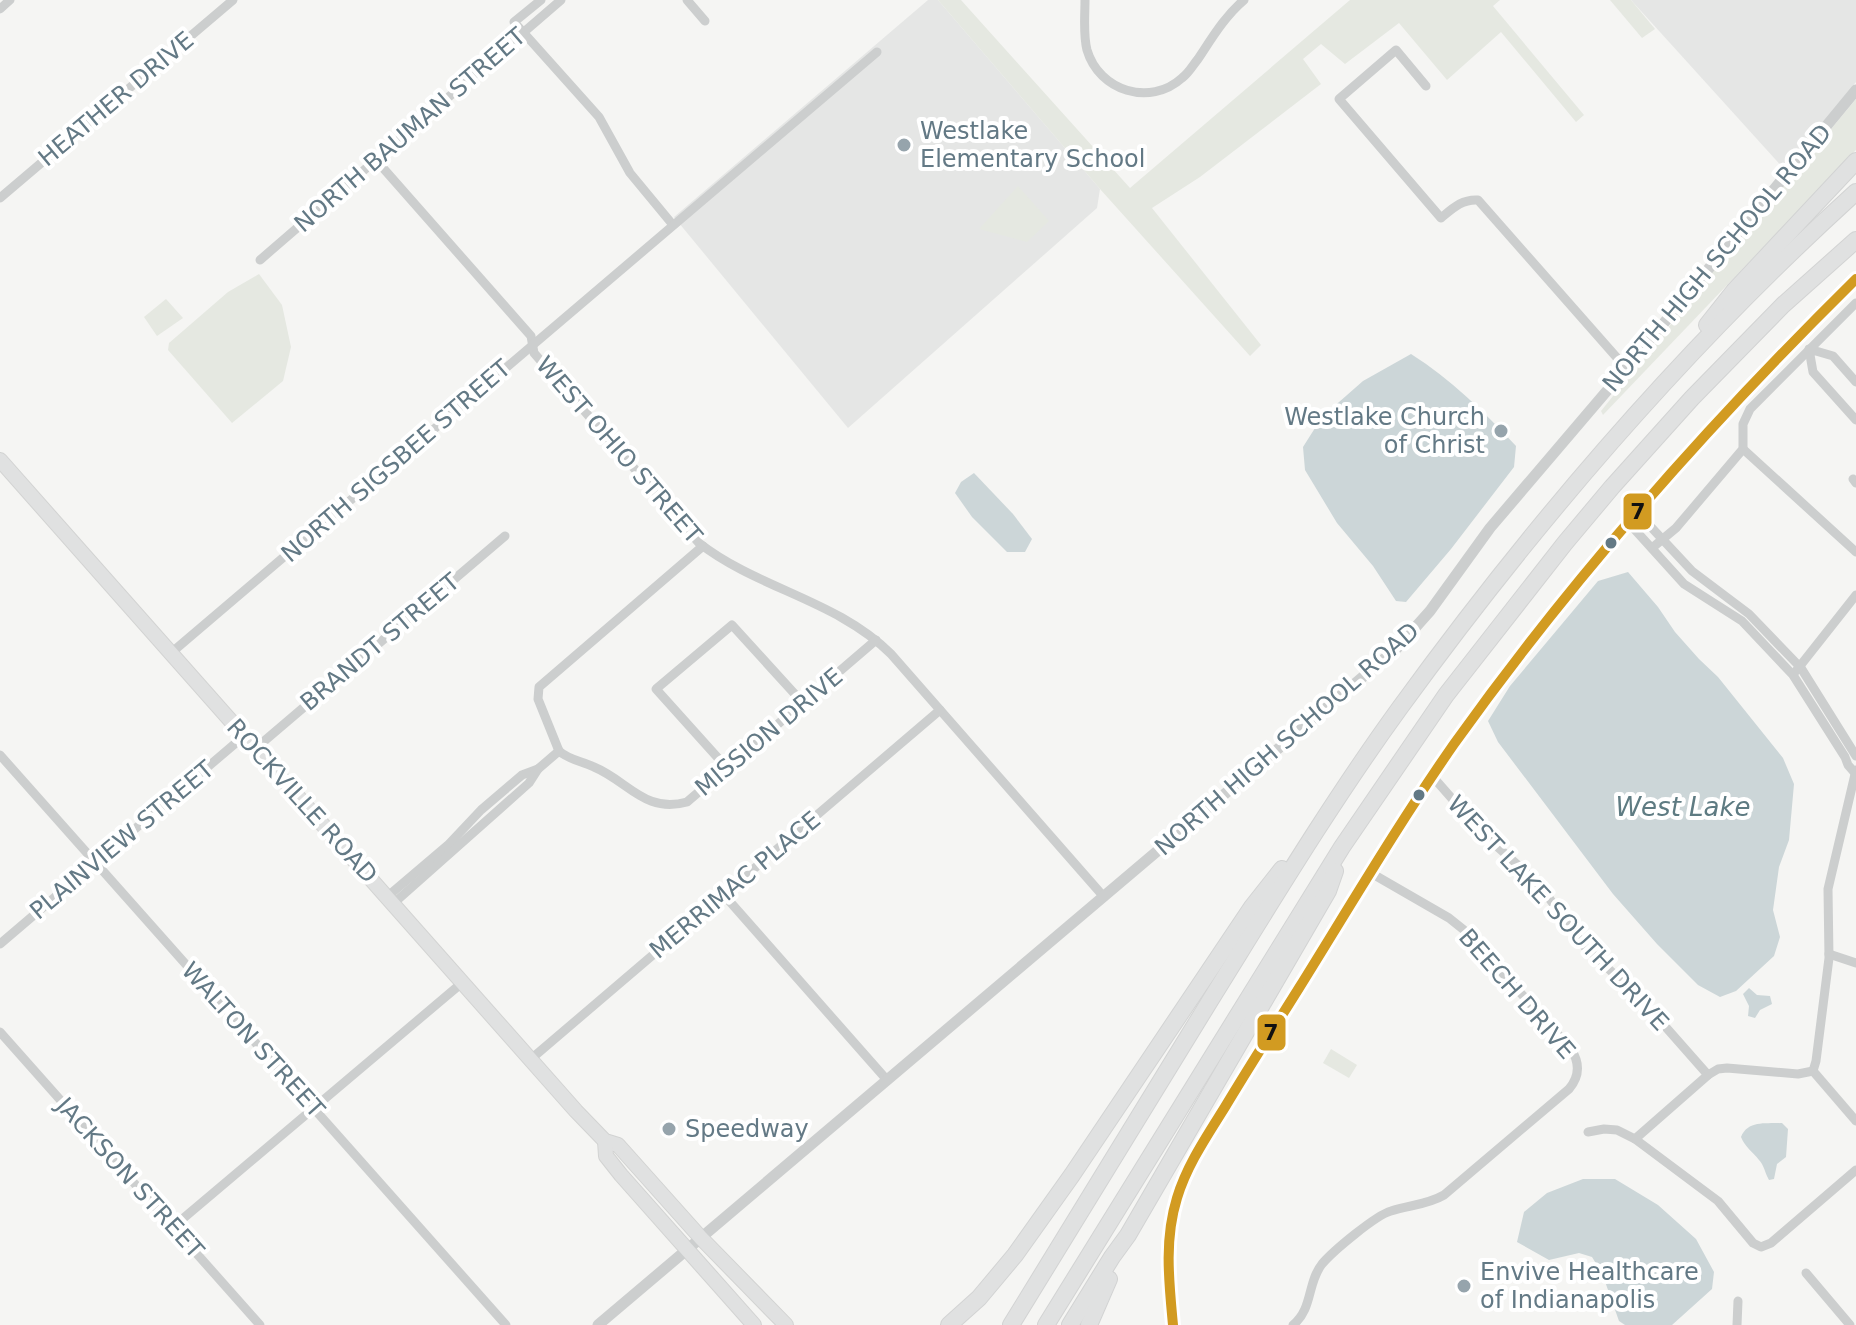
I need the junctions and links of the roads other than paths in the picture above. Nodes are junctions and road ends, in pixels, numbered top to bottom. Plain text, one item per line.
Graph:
1 (10, 0) edge
2 (233, 0) edge
3 (541, 0) edge
4 (561, 0) edge
5 (687, 0) edge
6 (1085, 0) edge
7 (1244, 0) edge
8 (0, 9) edge
9 (705, 21) dead end
10 (523, 32) junction
11 (877, 52) dead end
12 (1426, 86) dead end
13 (1856, 90) edge
14 (376, 160) junction
15 (1856, 161) edge
16 (1856, 192) edge
17 (0, 198) edge
18 (673, 225) junction
19 (1856, 240) edge
20 (1856, 251) edge
21 (260, 260) dead end
22 (1856, 279) edge
23 (1856, 303) edge
24 (1783, 305) junction
25 (532, 344) junction
26 (1809, 349) junction
27 (1626, 368) junction
28 (1856, 382) edge
29 (1856, 420) edge
30 (1629, 422) junction
31 (1743, 449) junction
32 (1, 462) edge
33 (1636, 511) junction
34 (1627, 521) junction
35 (505, 536) dead end
36 (1662, 539) junction
37 (703, 546) junction
38 (1652, 548) junction
39 (1856, 552) edge
40 (1856, 595) edge
41 (876, 640) junction
42 (171, 653) junction
43 (1796, 671) junction
44 (803, 703) junction
45 (940, 710) junction
46 (244, 736) junction
47 (256, 748) junction
48 (559, 751) junction
49 (0, 755) edge
50 (1856, 756) edge
51 (727, 768) junction
52 (1856, 772) edge
53 (1433, 777) junction
54 (1333, 805) junction
55 (1342, 847) junction
56 (96, 863) junction
57 (1371, 873) junction
58 (724, 895) junction
59 (1104, 897) junction
60 (391, 900) junction
61 (0, 944) edge
62 (1829, 954) junction
63 (1856, 963) edge
64 (463, 982) junction
65 (0, 1032) edge
66 (531, 1059) junction
67 (1813, 1071) junction
68 (1708, 1075) junction
69 (887, 1080) junction
70 (314, 1108) junction
71 (1856, 1121) edge
72 (1588, 1132) dead end
73 (1635, 1139) junction
74 (605, 1141) junction
75 (1856, 1170) edge
76 (173, 1227) junction
77 (1128, 1235) junction
78 (701, 1238) junction
79 (687, 1250) junction
80 (1806, 1273) dead end
81 (1738, 1301) dead end
82 (260, 1325) edge
83 (506, 1325) edge
84 (598, 1325) edge
85 (754, 1325) edge
86 (786, 1325) edge
87 (949, 1325) edge
88 (1011, 1325) edge
89 (1046, 1325) edge
90 (1070, 1325) edge
91 (1089, 1325) edge
92 (1173, 1325) edge
93 (1293, 1325) edge
94 (1737, 1325) edge
95 (1850, 1325) edge

1 - 8 street
2 - 17 street, HEATHER DRIVE
3 - 10 street, NORTH BAUMAN STREET
4 - 10 street, NORTH BAUMAN STREET
5 - 9 street
6 - 7 street
10 - 14 street, NORTH BAUMAN STREET
10 - 18 street
11 - 18 street, NORTH SIGSBEE STREET
12 - 27 street
13 - 27 street, NORTH HIGH SCHOOL ROAD
14 - 21 street, NORTH BAUMAN STREET
14 - 25 street, WEST OHIO STREET
15 - 30 highway
16 - 30 highway
18 - 25 street, NORTH SIGSBEE STREET
19 - 24 highway
20 - 24 highway
22 - 33 street
23 - 26 street
24 - 55 highway
25 - 37 street, WEST OHIO STREET
25 - 42 street, NORTH SIGSBEE STREET
26 - 28 street
26 - 29 street
26 - 31 street
27 - 59 street, NORTH HIGH SCHOOL ROAD
30 - 54 highway
31 - 36 street
31 - 39 street
32 - 42 main road, ROCKVILLE ROAD
33 - 34 street
33 - 36 street
34 - 38 street
34 - 53 street
35 - 47 street, BRANDT STREET
36 - 38 street
36 - 43 street
37 - 41 street, WEST OHIO STREET
37 - 48 street
38 - 43 street
40 - 43 street
41 - 44 street, MISSION DRIVE
41 - 45 street, WEST OHIO STREET
42 - 46 main road, ROCKVILLE ROAD
43 - 50 street
43 - 52 street
44 - 51 street, MISSION DRIVE
44 - 51 street
45 - 58 street, MERRIMAC PLACE
45 - 59 street, WEST OHIO STREET
46 - 47 main road, ROCKVILLE ROAD
46 - 56 street, PLAINVIEW STREET
47 - 60 main road, ROCKVILLE ROAD
48 - 51 street, MISSION DRIVE
48 - 60 street
49 - 56 street, WALTON STREET
52 - 62 street
53 - 57 street
53 - 68 street, WEST LAKE SOUTH DRIVE
54 - 87 highway
54 - 88 highway
55 - 77 highway
55 - 89 highway
56 - 61 street, PLAINVIEW STREET
56 - 70 street, WALTON STREET
57 - 92 street
57 - 93 street, BEECH DRIVE
58 - 66 street, MERRIMAC PLACE
58 - 69 street
59 - 69 street, NORTH HIGH SCHOOL ROAD
60 - 64 main road, ROCKVILLE ROAD
62 - 63 street
62 - 67 street
64 - 66 main road, ROCKVILLE ROAD
64 - 70 street
65 - 76 street, JACKSON STREET
66 - 74 main road, ROCKVILLE ROAD
67 - 68 street
67 - 71 street
68 - 73 street
69 - 78 street, NORTH HIGH SCHOOL ROAD
70 - 76 street
70 - 83 street, WALTON STREET
72 - 73 street
73 - 75 street
74 - 78 main road, ROCKVILLE ROAD
74 - 79 main road, ROCKVILLE ROAD
76 - 82 street, JACKSON STREET
77 - 90 highway
77 - 91 highway
78 - 79 street, NORTH HIGH SCHOOL ROAD
78 - 86 main road, ROCKVILLE ROAD
79 - 84 street, NORTH HIGH SCHOOL ROAD
79 - 85 main road, ROCKVILLE ROAD
80 - 95 street
81 - 94 street

